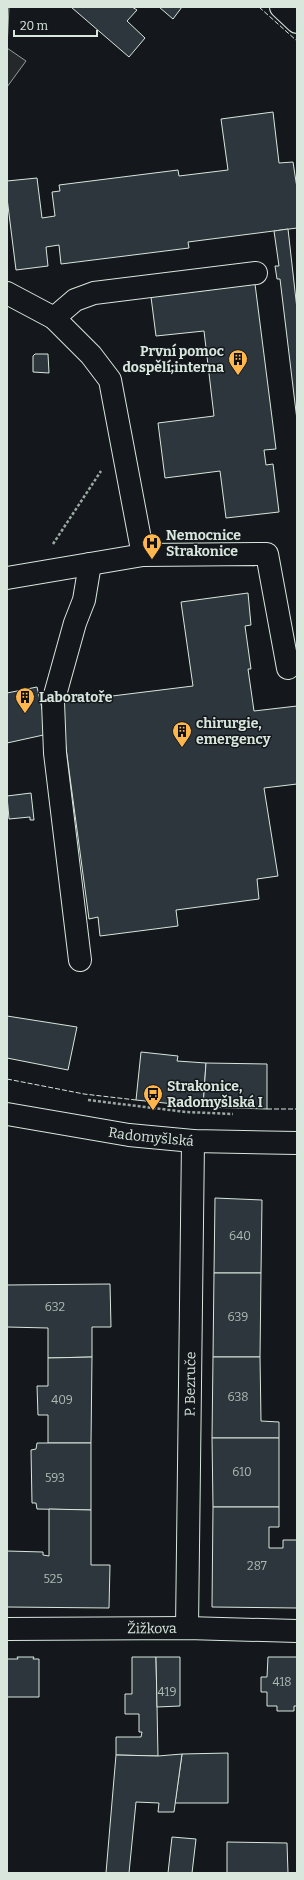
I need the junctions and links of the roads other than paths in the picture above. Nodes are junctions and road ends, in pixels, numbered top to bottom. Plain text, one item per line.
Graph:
1 (281, 7) edge
2 (297, 22) edge
3 (256, 273) dead end
4 (7, 293) edge
5 (54, 318) junction
6 (143, 555) junction
7 (90, 564) junction
8 (7, 578) edge
9 (288, 668) dead end
10 (80, 960) dead end
11 (7, 1114) edge
12 (193, 1141) junction
13 (297, 1144) edge
14 (187, 1628) junction
15 (7, 1629) edge
16 (297, 1631) edge

1 - 2 street
3 - 5 street
4 - 5 street
5 - 6 street
6 - 7 street
6 - 9 street
7 - 8 street
7 - 10 street
11 - 12 street, Radomyšlská
12 - 13 street, Radomyšlská
12 - 14 street, P. Bezruče
14 - 15 street, Žižkova
14 - 16 street, Žižkova

